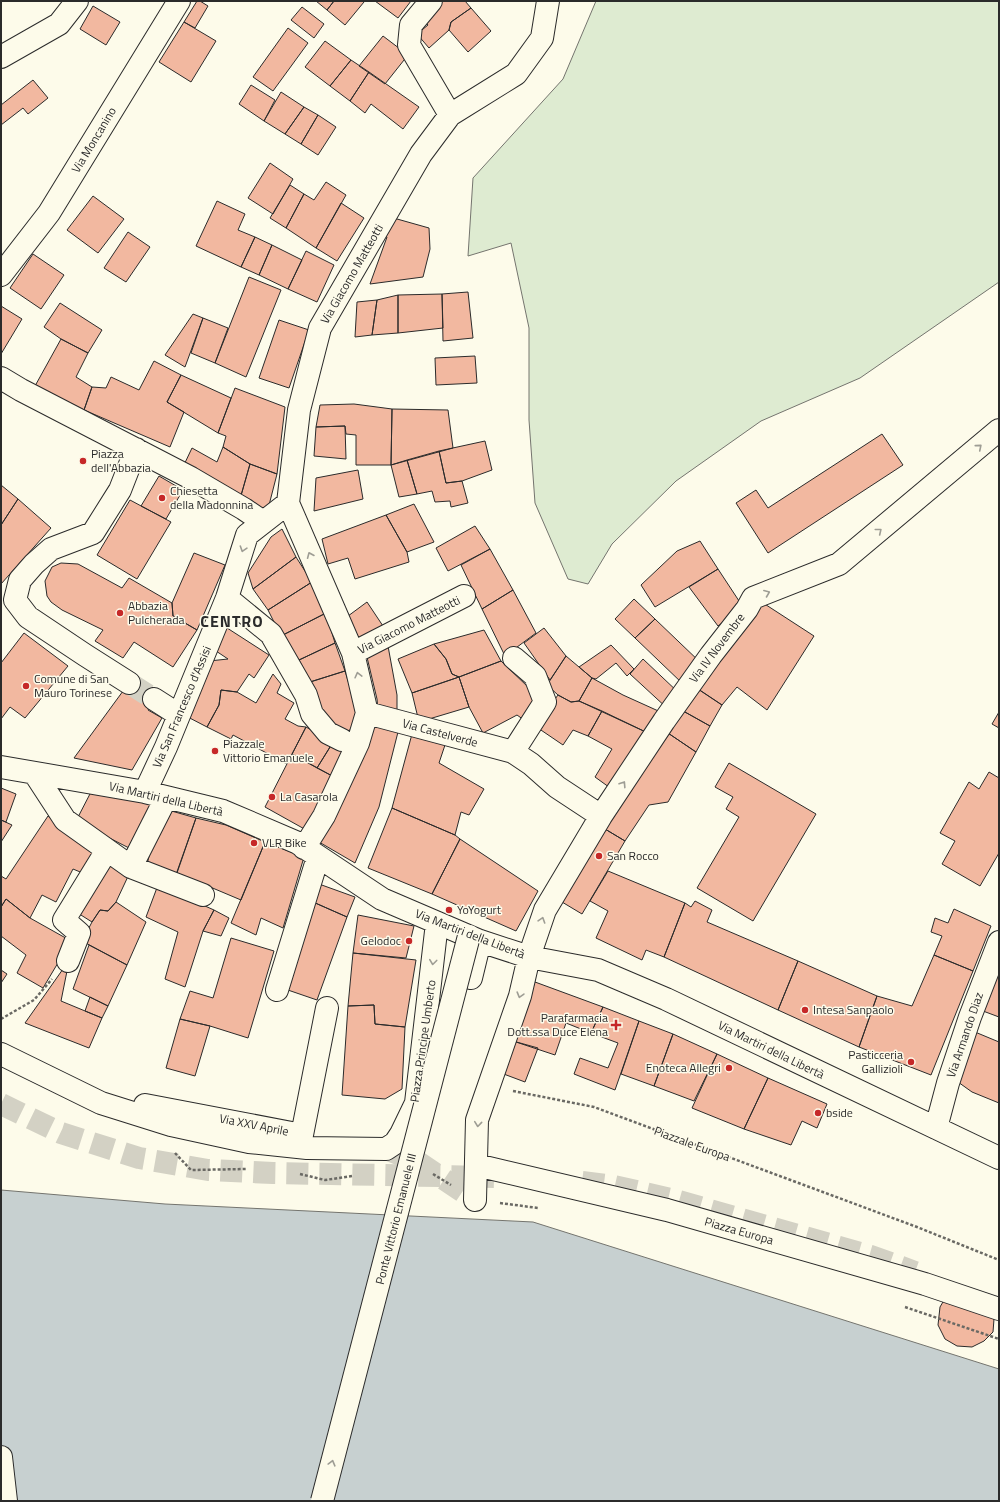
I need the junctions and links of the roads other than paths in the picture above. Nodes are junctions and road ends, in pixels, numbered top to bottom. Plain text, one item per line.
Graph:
1 (77, 1) edge
2 (179, 1) edge
3 (431, 1) edge
4 (548, 1) edge
5 (1, 57) edge
6 (450, 115) junction
7 (1, 275) edge
8 (1, 378) edge
9 (999, 430) edge
10 (136, 449) junction
11 (288, 503) junction
12 (264, 522) junction
13 (464, 596) dead end
14 (227, 598) junction
15 (353, 653) junction
16 (514, 658) dead end
17 (129, 683) tunnel mouth
18 (154, 699) tunnel mouth
19 (367, 713) junction
20 (179, 715) junction
21 (342, 740) dead end
22 (513, 752) junction
23 (1, 767) edge
24 (35, 774) junction
25 (145, 792) junction
26 (166, 798) junction
27 (601, 816) junction
28 (107, 850) junction
29 (311, 853) junction
30 (131, 867) junction
31 (203, 895) dead end
32 (437, 923) junction
33 (474, 938) junction
34 (999, 942) edge
35 (529, 957) junction
36 (68, 961) dead end
37 (277, 990) dead end
38 (327, 1008) dead end
39 (1, 1054) edge
40 (79, 1092) junction
41 (936, 1128) junction
42 (386, 1149) joint
43 (999, 1158) edge
44 (476, 1165) junction
45 (475, 1200) dead end
46 (999, 1310) edge
47 (1, 1457) edge
48 (6, 1501) edge
49 (322, 1501) edge
50 (337, 1501) edge

1 - 5 street
2 - 7 street, Via Moncanino
3 - 6 street
4 - 6 street, Via Giacomo Matteotti
6 - 11 street, Via Giacomo Matteotti
8 - 10 street
27 -> 9 street, Via IV Novembre
10 - 12 street
10 - 17 street
11 - 12 street, Via San Francesco d'Assisi
15 -> 11 street, Via Giacomo Matteotti
12 -> 14 street, Via San Francesco d'Assisi
13 - 15 street, Via Giacomo Matteotti
14 - 20 street, Via San Francesco d'Assisi
14 - 21 street
19 -> 15 street, Via Giacomo Matteotti
16 - 22 street
18 - 20 street
19 - 22 street, Via Castelverde
19 - 29 street, Via Giacomo Matteotti
20 - 25 street, Via San Francesco d'Assisi
22 - 27 street, Via Castelverde
23 - 24 street, Via Martiri della Libertà
24 - 25 street, Via Martiri della Libertà
24 - 28 street
25 - 26 street, Via Martiri della Libertà
26 - 29 street, Via Martiri della Libertà
26 - 30 street
35 -> 27 street, Via IV Novembre
28 - 30 street
28 - 36 street
29 - 32 street, Via Martiri della Libertà
29 - 37 street, Via Giacomo Matteotti
30 - 31 street
32 - 33 street, Via Martiri della Libertà
32 -> 42 street, Piazza Principe Umberto
33 - 35 street, Via Martiri della Libertà
49 -> 33 street, Ponte Vittorio Emanuele III, bridge
33 - 50 street, Ponte Vittorio Emanuele III
34 - 41 street, Via Armando Diaz
35 - 41 street, Via Martiri della Libertà
35 -> 44 street
38 - 40 street, Via XXV Aprile
39 - 40 street, Via XXV Aprile
40 - 42 street, Via XXV Aprile
41 - 43 street, Via Martiri della Libertà
44 - 45 street
44 - 46 street, Piazza Europa
47 - 48 street

